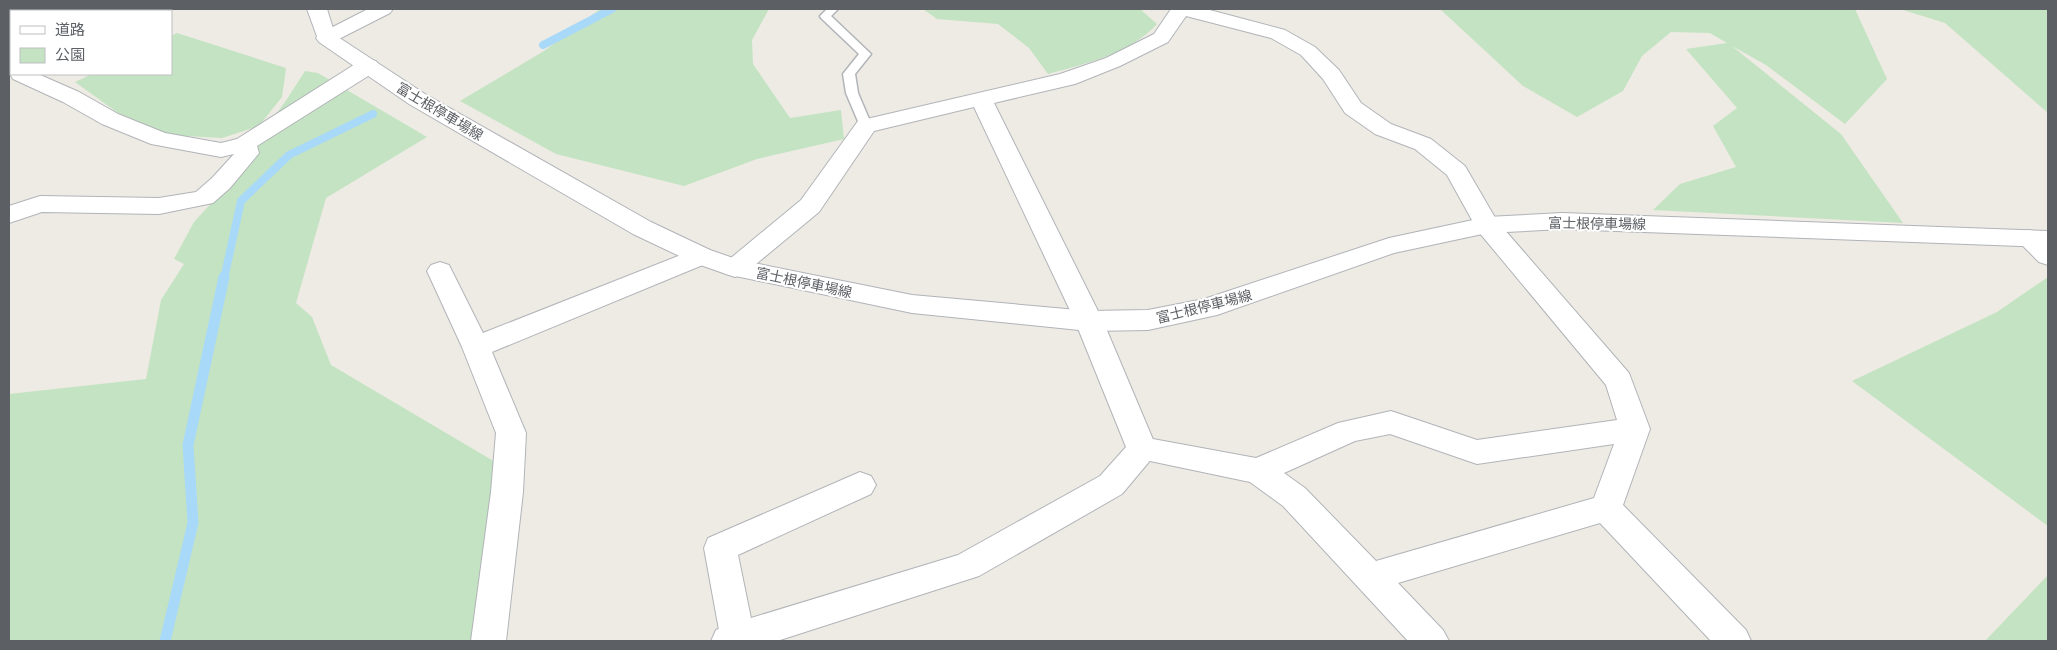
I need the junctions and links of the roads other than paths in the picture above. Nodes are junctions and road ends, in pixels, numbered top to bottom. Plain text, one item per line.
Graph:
1 (317, 9) edge
2 (383, 9) edge
3 (833, 9) edge
4 (1180, 9) edge
5 (1213, 12) edge
6 (326, 38) junction
7 (368, 66) junction
8 (23, 75) edge
9 (982, 100) junction
10 (866, 126) junction
11 (244, 144) junction
12 (9, 215) edge
13 (1488, 225) junction
14 (2038, 238) edge
15 (701, 256) junction
16 (2048, 256) edge
17 (734, 268) junction
18 (440, 271) dead end
19 (1089, 321) junction
20 (476, 348) junction
21 (1635, 430) junction
22 (1142, 449) junction
23 (1258, 471) junction
24 (860, 485) dead end
25 (1606, 508) junction
26 (1370, 577) junction
27 (732, 640) edge
28 (488, 641) edge
29 (1431, 641) edge
30 (1734, 641) edge

1 - 6 street
2 - 6 street
3 - 10 lane
4 - 5 street
4 - 9 street
5 - 13 street
6 - 7 street, 富士根停車場線
7 - 11 street
7 - 15 street, 富士根停車場線
8 - 11 street
9 - 10 street
9 - 19 street
10 - 17 street
11 - 12 street
13 - 14 street, 富士根停車場線
13 - 19 street, 富士根停車場線
13 - 21 street
14 - 16 street
15 - 17 street, 富士根停車場線
15 - 20 street
17 - 19 street, 富士根停車場線
18 - 20 street
19 - 22 street
20 - 28 street
21 - 23 street
21 - 25 street
22 - 23 street
22 - 27 street
23 - 26 street
24 - 27 street
25 - 26 street
25 - 30 street
26 - 29 street

